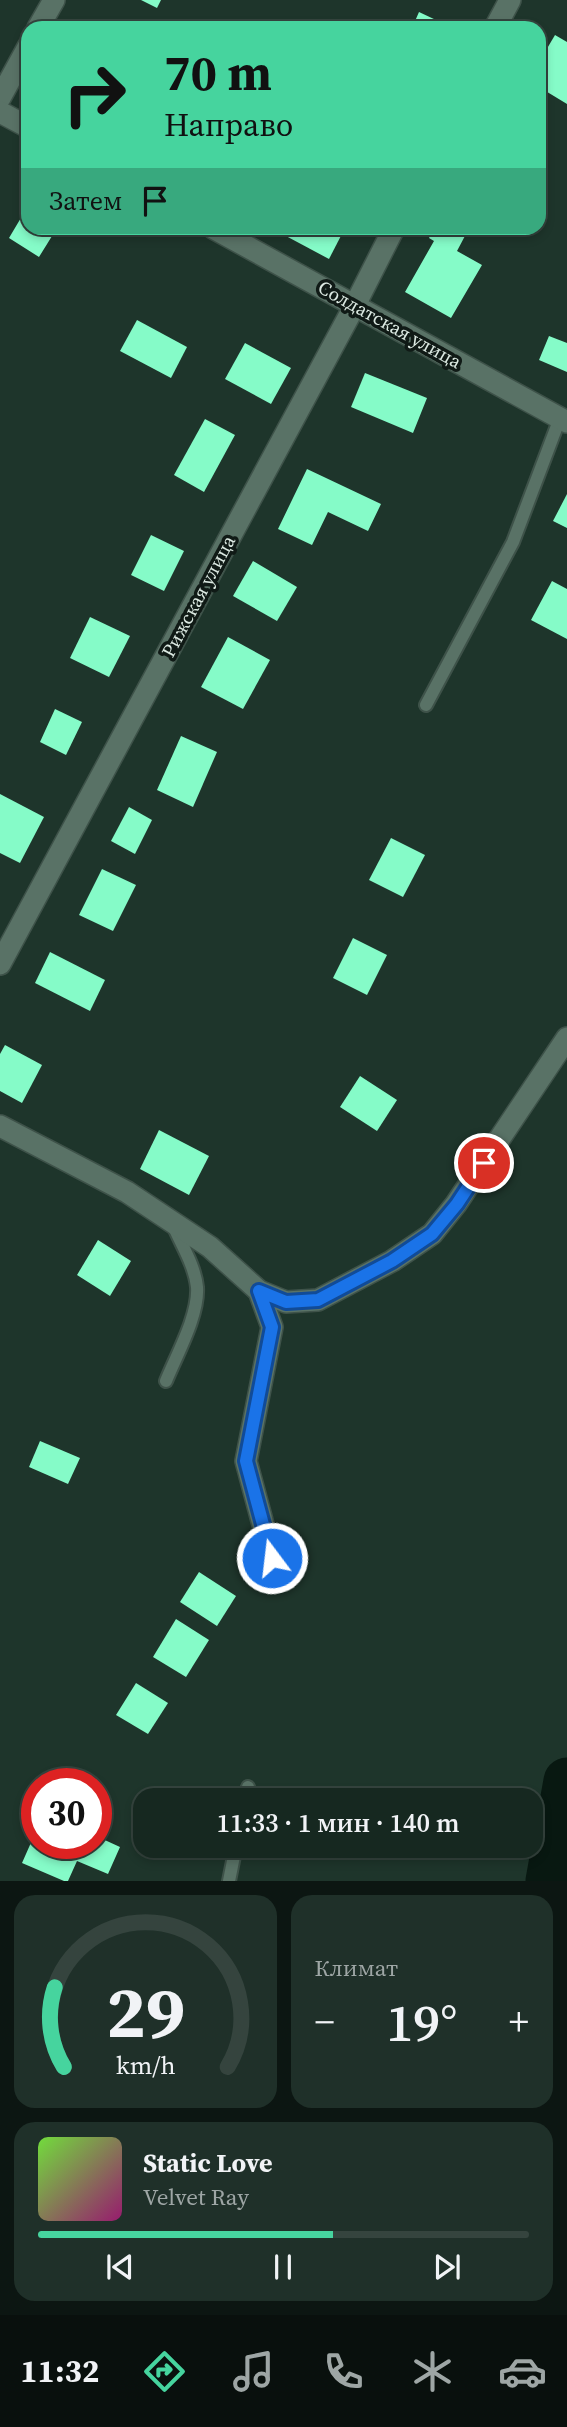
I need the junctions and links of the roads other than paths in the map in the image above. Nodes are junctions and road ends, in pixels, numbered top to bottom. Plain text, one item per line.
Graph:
1 (54, 0) edge
2 (510, 0) edge
3 (42, 21) edge
4 (499, 21) edge
5 (21, 60) edge
6 (0, 98) edge
7 (0, 112) edge
8 (21, 123) edge
9 (225, 235) edge
10 (390, 235) edge
11 (355, 305) junction
12 (565, 418) edge
13 (426, 705) dead end
14 (0, 964) edge
15 (567, 1038) edge
16 (0, 1126) edge
17 (172, 1222) junction
18 (259, 1291) junction
19 (166, 1381) dead end
20 (272, 1558) dead end
21 (234, 1858) edge
22 (229, 1881) edge

1 - 3 street
2 - 4 street
5 - 6 street
7 - 8 street
9 - 11 street, Солдатская улица
10 - 11 street, Рижская улица
11 - 12 street, Солдатская улица
11 - 14 street, Рижская улица
12 - 13 lane
15 - 18 street
16 - 17 street
17 - 18 street
17 - 19 lane
18 - 20 street
21 - 22 lane

